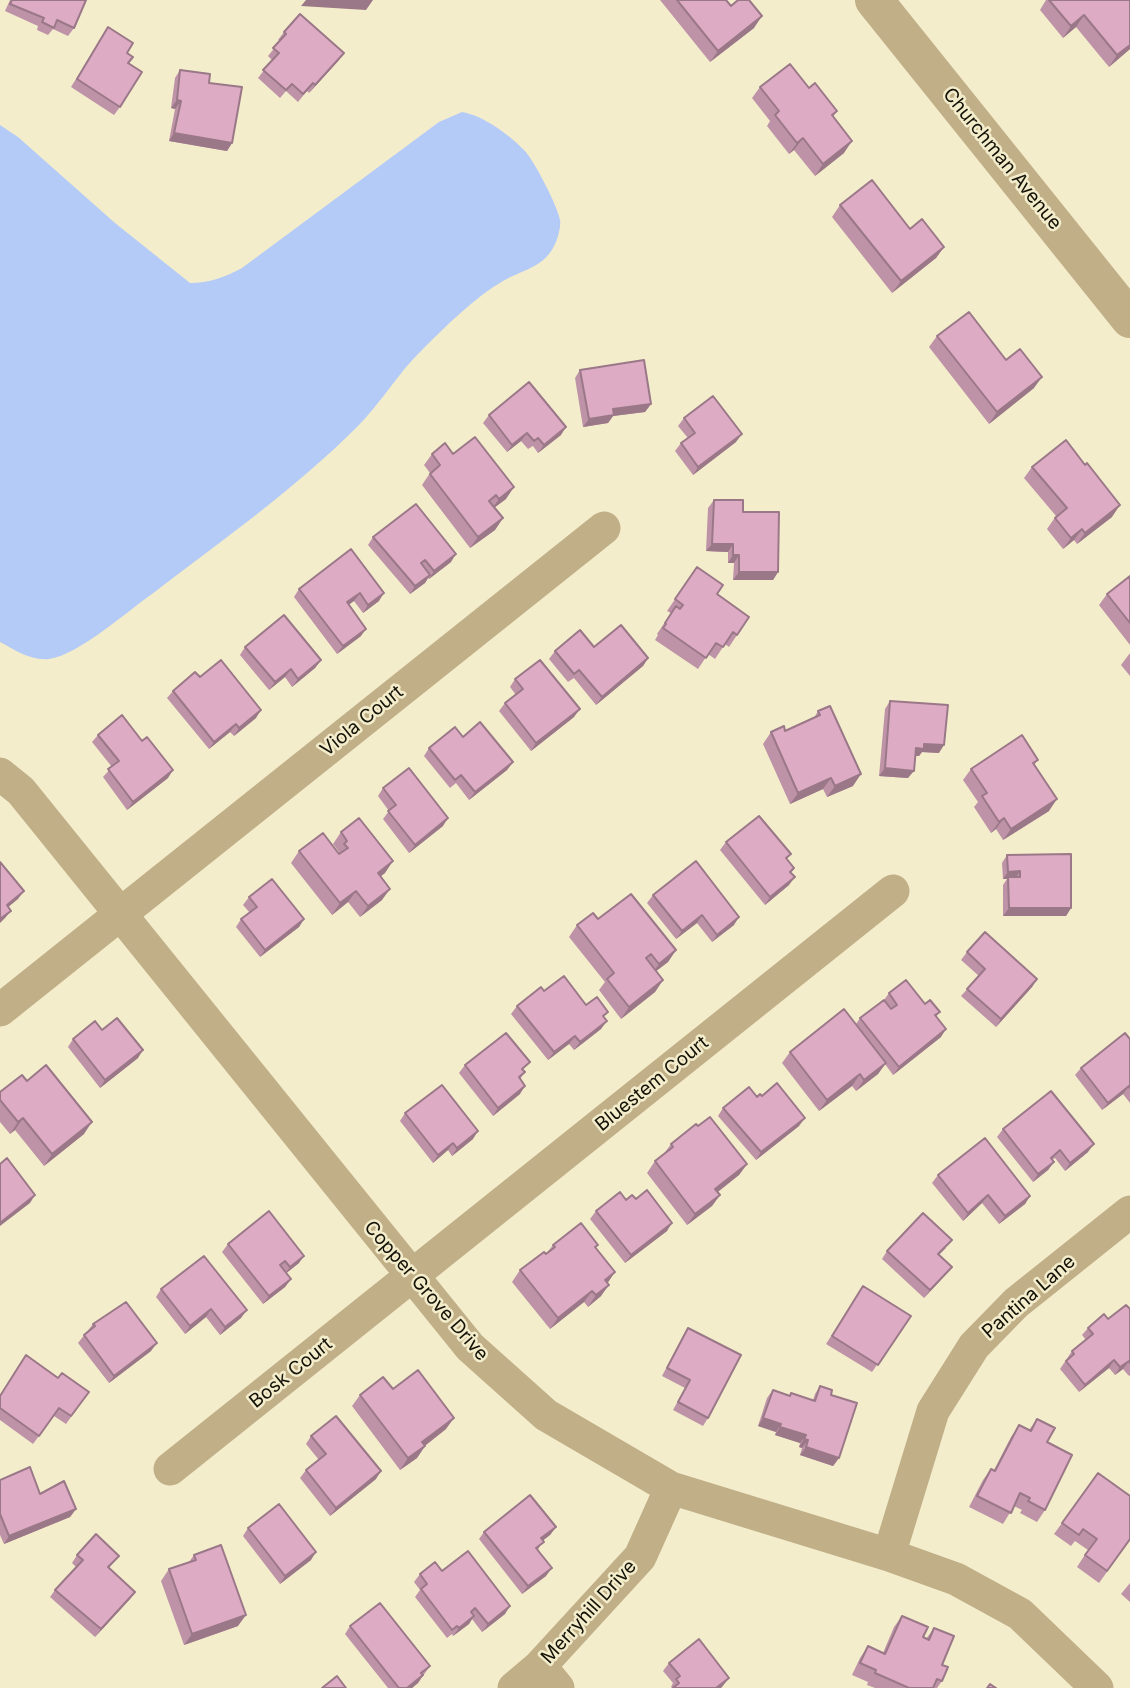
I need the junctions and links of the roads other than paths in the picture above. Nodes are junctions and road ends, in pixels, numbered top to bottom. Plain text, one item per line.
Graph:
1 (874, 0) edge
2 (1130, 319) edge
3 (604, 528) dead end
4 (0, 774) edge
5 (893, 891) dead end
6 (121, 914) junction
7 (0, 1010) edge
8 (1130, 1212) edge
9 (411, 1277) junction
10 (170, 1469) dead end
11 (671, 1488) junction
12 (889, 1555) junction
13 (549, 1677) edge
14 (514, 1688) edge
15 (1097, 1688) edge

1 - 2 street, Churchman Avenue
3 - 6 street, Viola Court
4 - 6 street, Copper Grove Drive
5 - 9 street, Bluestem Court
6 - 7 street, Viola Court
6 - 9 street, Copper Grove Drive
8 - 12 street, Pantina Lane
9 - 10 street, Bosk Court
9 - 11 street, Copper Grove Drive
11 - 12 street, Copper Grove Drive
11 - 13 street, Merryhill Drive
12 - 15 street, Copper Grove Drive
13 - 14 street, Merryhill Drive

